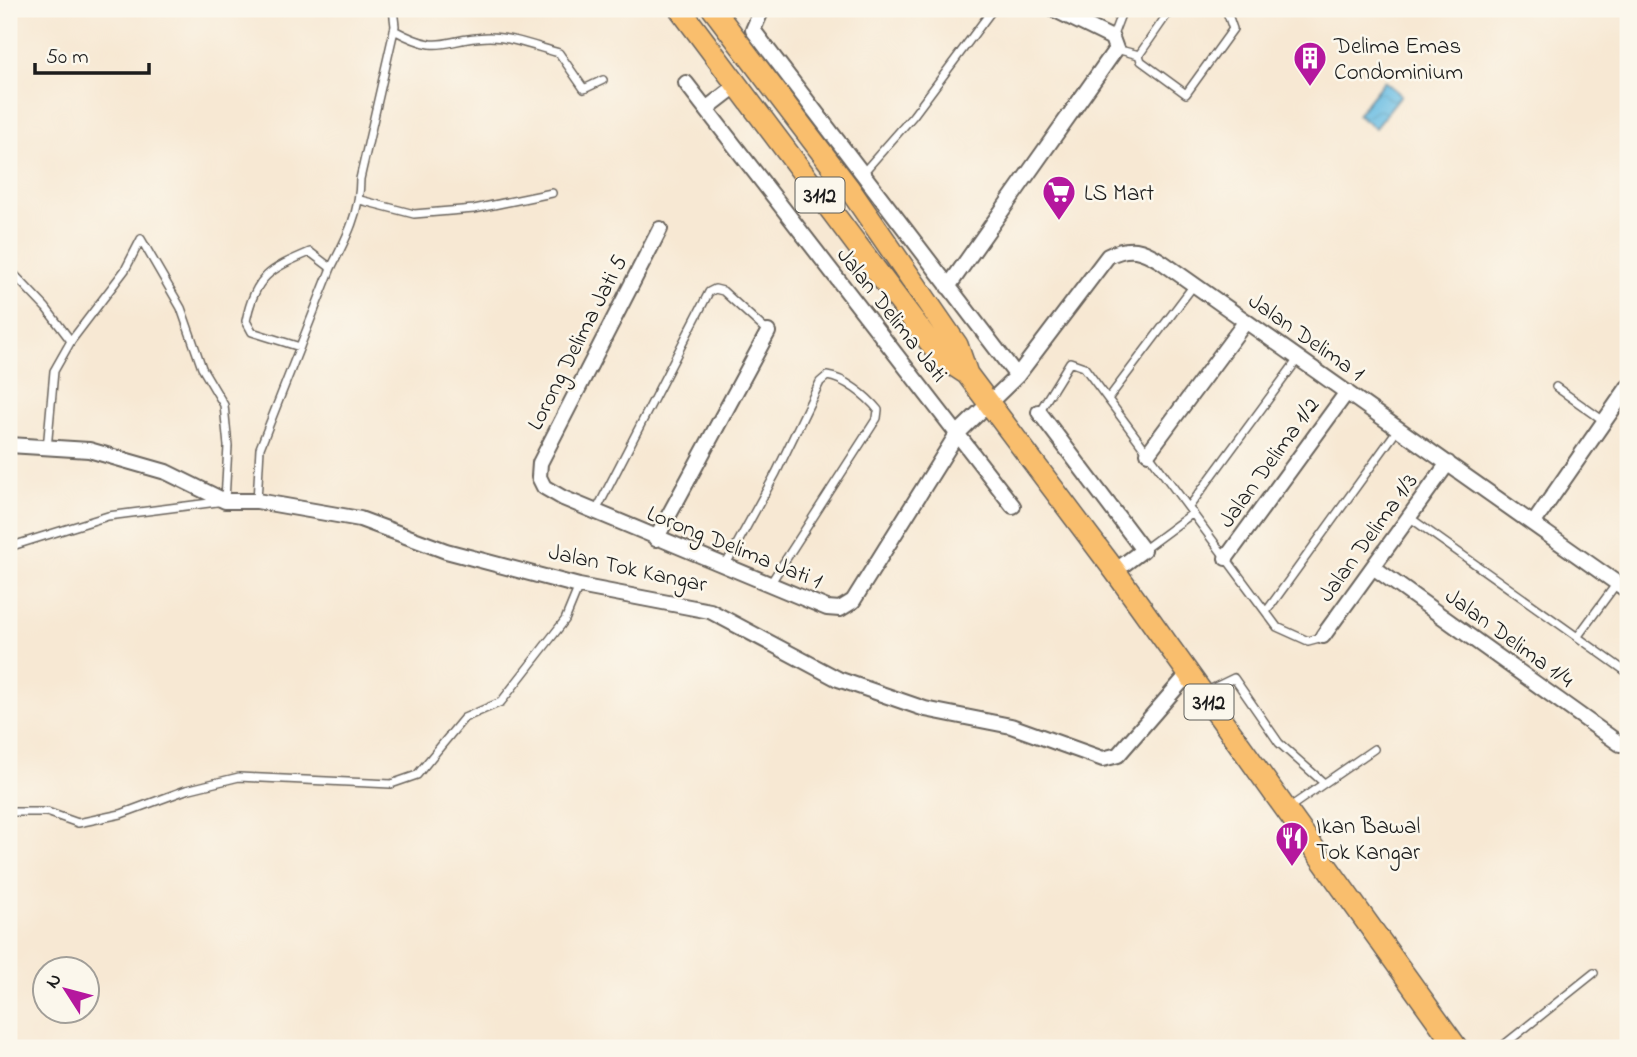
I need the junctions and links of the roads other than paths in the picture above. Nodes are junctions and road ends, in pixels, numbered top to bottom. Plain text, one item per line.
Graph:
1 (393, 9) edge
2 (680, 9) edge
3 (713, 9) edge
4 (762, 9) edge
5 (993, 9) edge
6 (1053, 9) edge
7 (1120, 9) edge
8 (1171, 9) edge
9 (1226, 9) edge
10 (394, 30) junction
11 (1114, 43) junction
12 (1139, 55) junction
13 (603, 80) dead end
14 (686, 83) dead end
15 (737, 85) junction
16 (706, 109) junction
17 (855, 181) junction
18 (552, 193) dead end
19 (360, 200) junction
20 (660, 229) dead end
21 (331, 268) junction
22 (9, 269) edge
23 (1194, 284) junction
24 (948, 287) junction
25 (1246, 321) junction
26 (768, 332) joint
27 (71, 341) junction
28 (300, 348) junction
29 (1299, 358) junction
30 (967, 374) junction
31 (1017, 376) junction
32 (1556, 387) dead end
33 (1628, 387) edge
34 (1348, 393) junction
35 (1108, 399) junction
36 (989, 404) junction
37 (1039, 412) joint
38 (1604, 421) junction
39 (1399, 429) junction
40 (957, 434) junction
41 (9, 445) edge
42 (47, 449) junction
43 (1148, 453) junction
44 (1448, 463) junction
45 (539, 477) joint
46 (225, 500) junction
47 (257, 501) junction
48 (1013, 506) dead end
49 (1191, 510) junction
50 (595, 514) junction
51 (1409, 517) junction
52 (1533, 524) junction
53 (656, 539) junction
54 (9, 547) edge
55 (1143, 550) junction
56 (1226, 558) junction
57 (724, 566) junction
58 (1373, 567) junction
59 (1115, 572) junction
60 (770, 584) junction
61 (579, 586) junction
62 (1623, 587) edge
63 (1266, 612) junction
64 (1323, 636) joint
65 (1578, 636) junction
66 (1189, 673) junction
67 (1628, 673) edge
68 (1203, 693) junction
69 (1620, 744) dead end
70 (1374, 749) dead end
71 (1324, 783) junction
72 (1286, 810) junction
73 (9, 812) edge
74 (1594, 973) dead end
75 (1457, 1048) edge
76 (1500, 1048) edge

1 - 10 lane
2 - 15 main road, 3112
3 - 17 main road, 3112
4 - 17 street
5 - 17 lane
6 - 11 street
7 - 11 lane
8 - 12 lane
9 - 12 lane
10 - 13 lane
10 - 19 lane
11 - 12 lane
11 - 24 street
14 - 16 street, Jalan Delima Jati
15 - 16 street
15 - 30 main road, 3112
16 - 40 street, Jalan Delima Jati
17 - 24 street
17 - 30 main road, 3112
18 - 19 lane
19 - 21 lane
20 - 45 street, Lorong Delima Jati 5
21 - 28 lane
21 - 28 lane
22 - 27 lane
23 - 25 street, Jalan Delima 1
23 - 31 street, Jalan Delima 1
23 - 35 lane
24 - 31 street
25 - 29 street, Jalan Delima 1
25 - 43 street
26 - 50 lane
26 - 53 street
27 - 42 lane
27 - 46 lane
28 - 47 lane
29 - 34 street, Jalan Delima 1
29 - 49 lane
30 - 36 main road, 3112
31 - 36 street, Jalan Delima 1
32 - 38 lane
33 - 38 street
34 - 39 street, Jalan Delima 1
34 - 56 street, Jalan Delima 1/2
35 - 37 lane
35 - 43 lane
36 - 40 street, Lorong Delima Jati 1
36 - 59 main road, 3112
37 - 55 street
38 - 52 street
39 - 44 street, Jalan Delima 1
39 - 63 lane
40 - 48 street, Jalan Delima Jati
40 - 60 street, Lorong Delima Jati 1
41 - 42 street, Jalan Tok Kangar
42 - 46 street, Jalan Tok Kangar
43 - 49 lane
44 - 51 street, Jalan Delima 1/3
44 - 52 street, Jalan Delima 1
45 - 50 street, Lorong Delima Jati 1
46 - 47 street, Jalan Tok Kangar
46 - 54 lane
47 - 61 street, Jalan Tok Kangar
49 - 55 lane
49 - 56 lane
50 - 53 street, Lorong Delima Jati 1
51 - 58 street, Jalan Delima 1/3
51 - 65 lane
52 - 62 street, Jalan Delima 1
53 - 57 street, Lorong Delima Jati 1
55 - 59 street
56 - 63 lane
57 - 60 street, Lorong Delima Jati 1
57 - 60 lane
58 - 64 street, Jalan Delima 1/3
58 - 69 street, Jalan Delima 1/4
59 - 66 main road, 3112
61 - 66 street, Jalan Tok Kangar
61 - 73 lane
62 - 65 lane
63 - 64 lane
65 - 67 lane
66 - 68 main road, 3112
68 - 71 lane
68 - 72 main road, 3112
70 - 71 lane
71 - 72 lane
72 - 75 main road, 3112
74 - 76 lane

